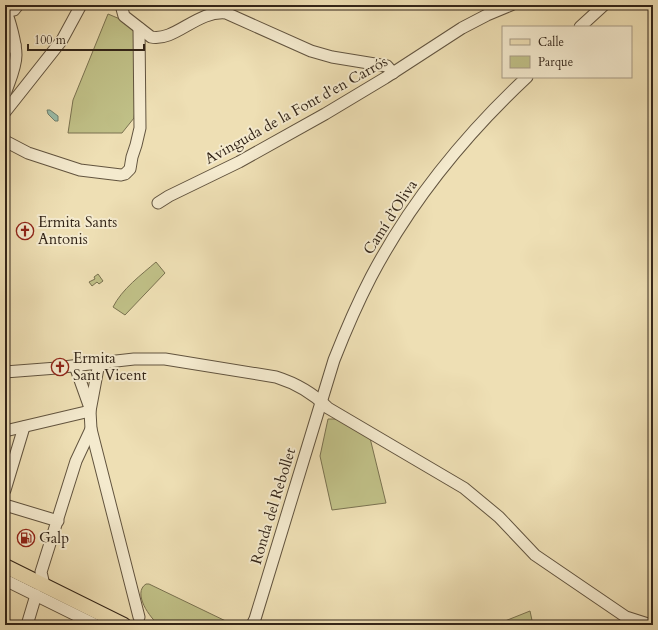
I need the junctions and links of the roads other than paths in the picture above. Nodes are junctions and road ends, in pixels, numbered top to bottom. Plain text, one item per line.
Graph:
1 (18, 5) edge
2 (81, 5) edge
3 (121, 5) edge
4 (510, 5) edge
5 (604, 5) edge
6 (6, 11) edge
7 (581, 26) edge
8 (139, 28) junction
9 (10, 47) edge
10 (393, 73) junction
11 (526, 78) edge
12 (5, 94) edge
13 (5, 112) edge
14 (5, 141) edge
15 (158, 203) dead end
16 (99, 363) junction
17 (75, 366) junction
18 (5, 372) edge
19 (320, 401) junction
20 (90, 411) junction
21 (24, 427) junction
22 (92, 429) junction
23 (5, 431) edge
24 (5, 490) edge
25 (5, 505) edge
26 (58, 521) junction
27 (5, 566) edge
28 (5, 580) edge
29 (40, 590) junction
30 (139, 617) dead end
31 (254, 623) edge
32 (27, 625) edge
33 (96, 625) edge
34 (124, 625) edge
35 (651, 625) edge

1 - 6 street
2 - 13 street
3 - 8 street
4 - 10 street, Avinguda de la Font d'en Carrós
5 - 7 street
6 - 9 street
8 - 10 street
8 - 14 street
9 - 12 street
10 - 15 street, Avinguda de la Font d'en Carrós
11 - 19 street, Camí d’Oliva
16 - 17 street
16 - 19 street
16 - 20 street
17 - 18 street
17 - 20 street
19 - 31 street, Ronda del Rebollet
19 - 35 street
20 - 21 street
20 - 22 street
21 - 23 street
21 - 24 street
22 - 26 street
22 - 30 street
25 - 26 street
26 - 29 street
27 - 29 main road
28 - 29 street
29 - 32 street
29 - 33 street
29 - 34 main road

